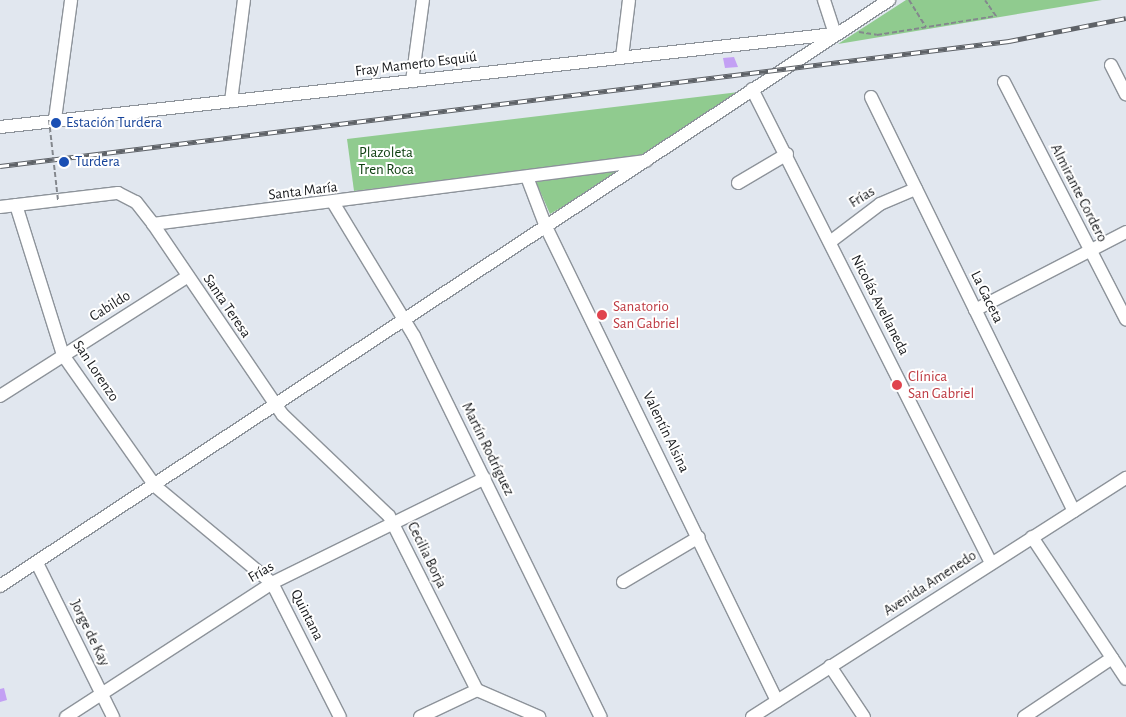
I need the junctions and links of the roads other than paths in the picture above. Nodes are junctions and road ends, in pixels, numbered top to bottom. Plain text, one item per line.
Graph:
1 (71, 0) edge
2 (244, 0) edge
3 (423, 0) edge
4 (629, 0) edge
5 (824, 0) edge
6 (889, 0) edge
7 (835, 34) junction
8 (622, 57) junction
9 (1111, 65) dead end
10 (412, 81) junction
11 (1004, 82) dead end
12 (752, 89) junction
13 (1126, 94) edge
14 (871, 97) dead end
15 (232, 101) junction
16 (52, 119) junction
17 (0, 127) edge
18 (786, 154) junction
19 (651, 160) junction
20 (527, 178) junction
21 (738, 183) dead end
22 (916, 189) junction
23 (334, 204) junction
24 (16, 205) junction
25 (0, 207) edge
26 (153, 224) junction
27 (546, 228) junction
28 (1126, 232) edge
29 (830, 242) junction
30 (1090, 250) junction
31 (187, 277) junction
32 (975, 310) junction
33 (1126, 319) edge
34 (406, 320) junction
35 (63, 355) junction
36 (0, 396) edge
37 (275, 406) junction
38 (484, 478) junction
39 (1126, 478) edge
40 (155, 486) junction
41 (1074, 511) junction
42 (393, 522) junction
43 (699, 537) junction
44 (1032, 537) junction
45 (37, 563) junction
46 (991, 563) junction
47 (623, 582) dead end
48 (272, 584) junction
49 (0, 586) edge
50 (1112, 658) junction
51 (830, 666) junction
52 (1126, 679) edge
53 (476, 690) junction
54 (102, 694) junction
55 (777, 701) junction
56 (757, 716) edge
57 (66, 717) edge
58 (113, 717) edge
59 (340, 717) edge
60 (420, 717) edge
61 (539, 717) edge
62 (601, 717) edge
63 (864, 717) edge
64 (1024, 717) edge

1 - 16 street
2 - 15 street
3 - 10 street
4 - 8 street
5 - 7 street
6 - 7 street
7 - 8 street, Fray Mamerto Esquiú
7 - 12 street
8 - 10 street, Fray Mamerto Esquiú
9 - 13 street
10 - 15 street, Fray Mamerto Esquiú
11 - 30 street, Almirante Cordero
12 - 18 street, Nicolás Avellaneda
12 - 19 street
14 - 22 street, La Gaceta
15 - 16 street, Fray Mamerto Esquiú
16 - 17 street, Fray Mamerto Esquiú
18 - 21 street
18 - 29 street, Nicolás Avellaneda
19 - 20 street, Santa María
19 - 27 street
20 - 23 street, Santa María
20 - 27 street, Valentín Alsina
22 - 29 street, Frías
22 - 32 street, La Gaceta
23 - 26 street, Santa María
23 - 34 street, Martín Rodríguez
24 - 25 street
24 - 26 street
24 - 35 street, San Lorenzo
26 - 31 street, Santa Teresa
27 - 34 street
27 - 43 street, Valentín Alsina
28 - 30 street
29 - 46 street, Nicolás Avellaneda
30 - 32 street
30 - 33 street, Almirante Cordero
31 - 35 street, Cabildo
31 - 37 street, Santa Teresa
32 - 41 street, La Gaceta
34 - 37 street
34 - 38 street, Martín Rodríguez
35 - 36 street, Cabildo
35 - 40 street, San Lorenzo
37 - 40 street
37 - 42 street, Cecilia Borja
38 - 42 street, Frías
38 - 62 street, Martín Rodríguez
39 - 41 street, Avenida Amenedo
40 - 45 street
40 - 48 street, Quintana
41 - 44 street, Avenida Amenedo
42 - 48 street, Frías
42 - 53 street, Cecilia Borja
43 - 47 street
43 - 55 street, Valentín Alsina
44 - 46 street, Avenida Amenedo
44 - 50 street
45 - 49 street
45 - 54 street, Jorge de Kay
46 - 51 street, Avenida Amenedo
48 - 54 street, Frías
48 - 59 street, Quintana
50 - 52 street
50 - 64 street
51 - 55 street, Avenida Amenedo
51 - 63 street
53 - 60 street
53 - 61 street
54 - 57 street, Frías
54 - 58 street, Jorge de Kay
55 - 56 street, Avenida Amenedo

